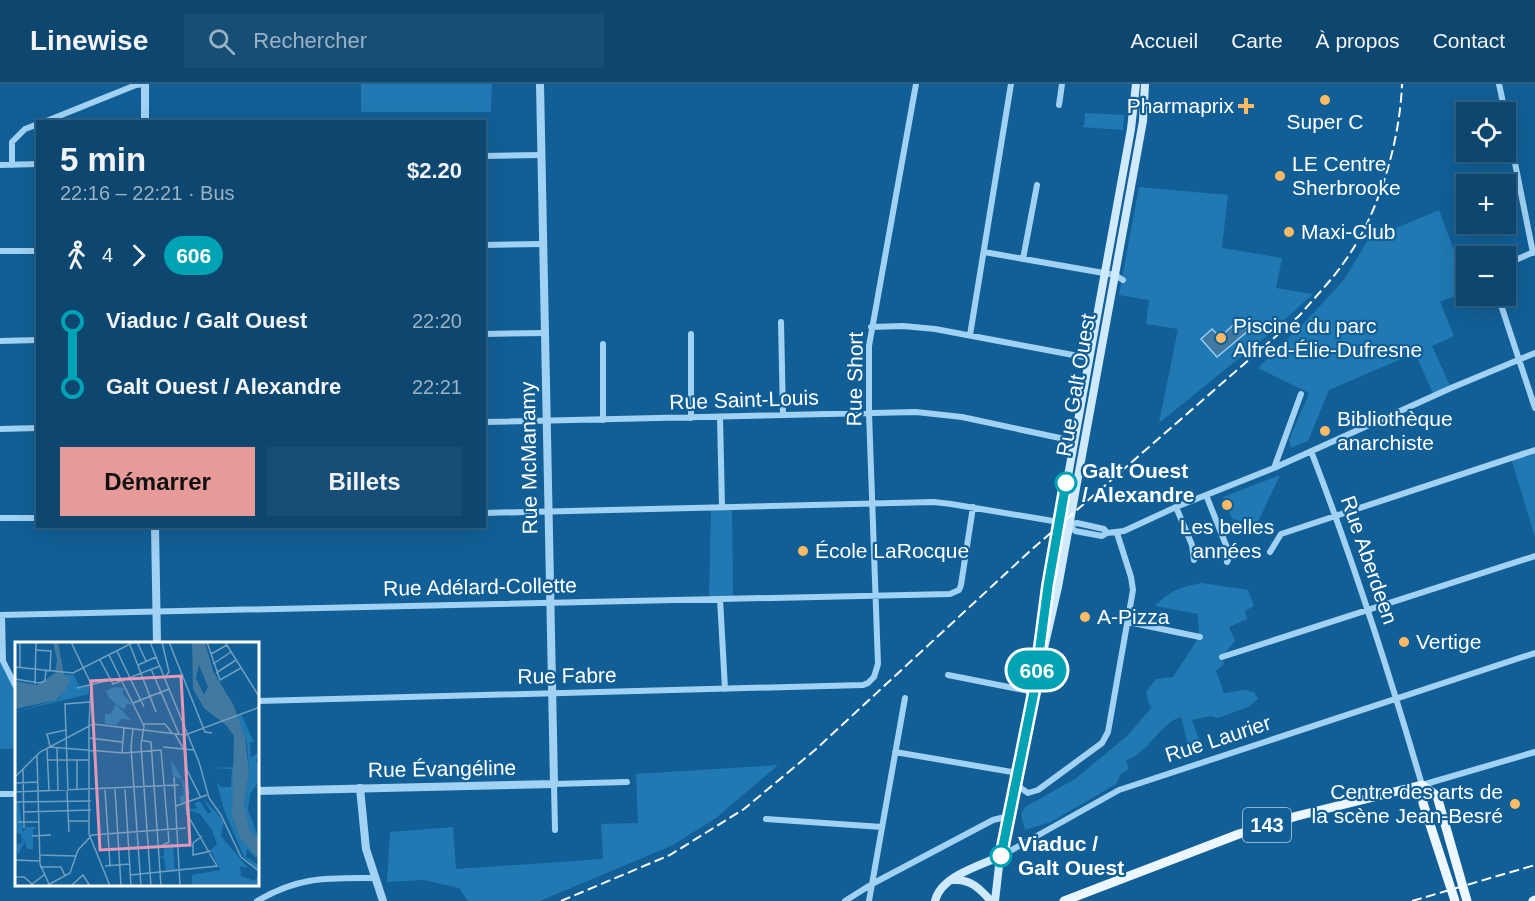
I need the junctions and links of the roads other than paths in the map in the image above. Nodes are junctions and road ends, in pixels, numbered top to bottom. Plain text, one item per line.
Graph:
1 (145, 84) edge
2 (540, 84) edge
3 (916, 84) edge
4 (1011, 84) edge
5 (1062, 84) edge
6 (1136, 84) edge
7 (1145, 84) edge
8 (1499, 84) edge
9 (1503, 102) edge
10 (1059, 105) dead end
11 (49, 120) edge
12 (145, 120) edge
13 (36, 125) edge
14 (541, 155) junction
15 (486, 156) edge
16 (1515, 162) edge
17 (36, 164) edge
18 (0, 165) edge
19 (12, 165) junction
20 (1037, 185) dead end
21 (543, 244) junction
22 (486, 245) edge
23 (0, 251) edge
24 (36, 251) edge
25 (984, 252) junction
26 (1534, 252) edge
27 (1023, 259) junction
28 (1516, 260) edge
29 (1104, 273) junction
30 (1119, 277) junction
31 (1500, 306) edge
32 (781, 322) dead end
33 (871, 327) junction
34 (544, 333) junction
35 (486, 334) edge
36 (691, 334) dead end
37 (970, 335) junction
38 (36, 340) edge
39 (0, 341) edge
40 (603, 344) dead end
41 (1535, 353) edge
42 (1089, 358) junction
43 (1519, 360) junction
44 (1300, 394) dead end
45 (1535, 408) edge
46 (869, 412) junction
47 (783, 415) junction
48 (720, 417) junction
49 (691, 418) junction
50 (603, 420) junction
51 (546, 421) junction
52 (486, 422) edge
53 (36, 428) edge
54 (0, 429) edge
55 (1074, 441) junction
56 (1535, 450) edge
57 (1311, 451) junction
58 (1274, 468) junction
59 (1206, 495) junction
60 (873, 504) junction
61 (722, 507) junction
62 (972, 507) junction
63 (1176, 507) junction
64 (549, 512) junction
65 (486, 513) edge
66 (1335, 516) junction
67 (0, 518) edge
68 (36, 518) edge
69 (1059, 522) junction
70 (1069, 525) junction
71 (155, 528) edge
72 (1117, 533) junction
73 (1270, 552) dead end
74 (1535, 556) edge
75 (1194, 560) dead end
76 (1227, 562) dead end
77 (875, 596) junction
78 (720, 599) junction
79 (551, 602) junction
80 (1368, 610) junction
81 (157, 612) junction
82 (1, 615) edge
83 (1128, 622) junction
84 (1200, 637) dead end
85 (157, 642) edge
86 (1535, 653) edge
87 (1222, 657) dead end
88 (948, 675) dead end
89 (874, 677) joint
90 (15, 685) edge
91 (725, 689) junction
92 (1034, 692) junction
93 (553, 693) junction
94 (905, 698) dead end
95 (1397, 699) junction
96 (260, 701) edge
97 (895, 752) junction
98 (1535, 753) edge
99 (1018, 773) junction
100 (627, 782) dead end
101 (554, 784) junction
102 (1015, 784) junction
103 (1422, 784) junction
104 (360, 788) junction
105 (260, 791) edge
106 (1008, 816) junction
107 (766, 819) dead end
108 (882, 827) junction
109 (555, 830) dead end
110 (1001, 856) junction
111 (374, 878) junction
112 (950, 880) junction
113 (872, 884) junction
114 (257, 901) edge
115 (383, 901) edge
116 (845, 901) edge
117 (869, 901) edge
118 (935, 901) edge
119 (991, 901) edge
120 (995, 901) edge
121 (1064, 901) edge
122 (1455, 901) edge
123 (1467, 901) edge

1 - 11 street
1 - 12 street
2 - 14 street, Rue McManamy
3 - 33 street, Rue Short
4 - 25 street
5 - 10 street
6 - 29 main road, Rue Galt Ouest
7 - 30 main road, Rue Galt Ouest
8 - 9 street
13 - 19 street
14 - 15 street
14 - 21 street, Rue McManamy
16 - 26 street
17 - 19 street
18 - 19 street
20 - 27 street
21 - 22 street
21 - 34 street, Rue McManamy
23 - 24 street
25 - 27 street
25 - 37 street
26 - 28 street
27 - 29 street
29 - 30 street
29 - 42 main road, Rue Galt Ouest
30 - 70 main road, Rue Galt Ouest
31 - 43 street
32 - 47 street
33 - 37 street
33 - 46 street, Rue Short
34 - 35 street
34 - 51 street, Rue McManamy
36 - 49 street
37 - 42 street
38 - 39 street
40 - 50 street
41 - 43 street
42 - 55 main road, Rue Galt Ouest
43 - 45 street
43 - 57 street
44 - 58 street
46 - 47 street, Rue Saint-Louis
46 - 55 street, Rue Saint-Louis
46 - 60 street, Rue Short
47 - 48 street, Rue Saint-Louis
48 - 49 street, Rue Saint-Louis
48 - 61 street
49 - 50 street, Rue Saint-Louis
50 - 51 street, Rue Saint-Louis
51 - 52 street, Rue Saint-Louis
51 - 64 street, Rue McManamy
53 - 54 street
55 - 69 main road, Rue Galt Ouest
56 - 66 street
57 - 58 street
57 - 66 street, Rue Aberdeen
58 - 59 street
59 - 63 street
59 - 76 street
60 - 61 street
60 - 62 street
60 - 77 street, Rue Short
61 - 64 street
62 - 69 street
62 - 77 street, Rue Adélard-Collette
63 - 72 street
63 - 75 street
64 - 65 street
64 - 79 street, Rue McManamy
66 - 73 street
66 - 80 street, Rue Aberdeen
67 - 68 street
69 - 70 street
69 - 92 main road, Rue Galt Ouest
70 - 72 street
70 - 92 main road, Rue Galt Ouest
71 - 81 street
72 - 83 street
74 - 80 street
77 - 78 street, Rue Adélard-Collette
77 - 89 street, Rue Short
78 - 79 street, Rue Adélard-Collette
78 - 91 street
79 - 81 street, Rue Adélard-Collette
79 - 93 street, Rue McManamy
80 - 87 street
80 - 95 street, Rue Aberdeen
81 - 82 street, Rue Adélard-Collette
81 - 85 street
82 - 90 street
83 - 84 street
83 - 102 street
86 - 95 street, Rue Laurier
88 - 92 street
89 - 91 street, Rue Fabre
91 - 93 street, Rue Fabre
92 - 99 main road, Rue Galt Ouest
93 - 96 street, Rue Fabre
93 - 101 street, Rue McManamy
94 - 97 street
95 - 103 street, Rue Aberdeen
95 - 110 street, Rue Laurier
97 - 99 street
97 - 108 street
98 - 103 street
99 - 102 main road, Rue Galt Ouest
100 - 101 street, Rue Évangéline
101 - 104 street, Rue Évangéline
101 - 109 street, Rue McManamy
102 - 106 main road, Rue Galt Ouest
103 - 121 main road, 143
103 - 122 main road, Rue Aberdeen
103 - 123 main road, Rue Aberdeen
104 - 105 street, Rue Évangéline
104 - 111 street
106 - 110 main road, Rue Galt Ouest
106 - 113 street
107 - 108 street
108 - 113 street
110 - 112 main road, Rue Laurier
110 - 120 main road, Rue Galt Ouest
111 - 114 street
111 - 115 street
112 - 118 main road, Rue Laurier
112 - 119 main road
113 - 116 street
113 - 117 street

